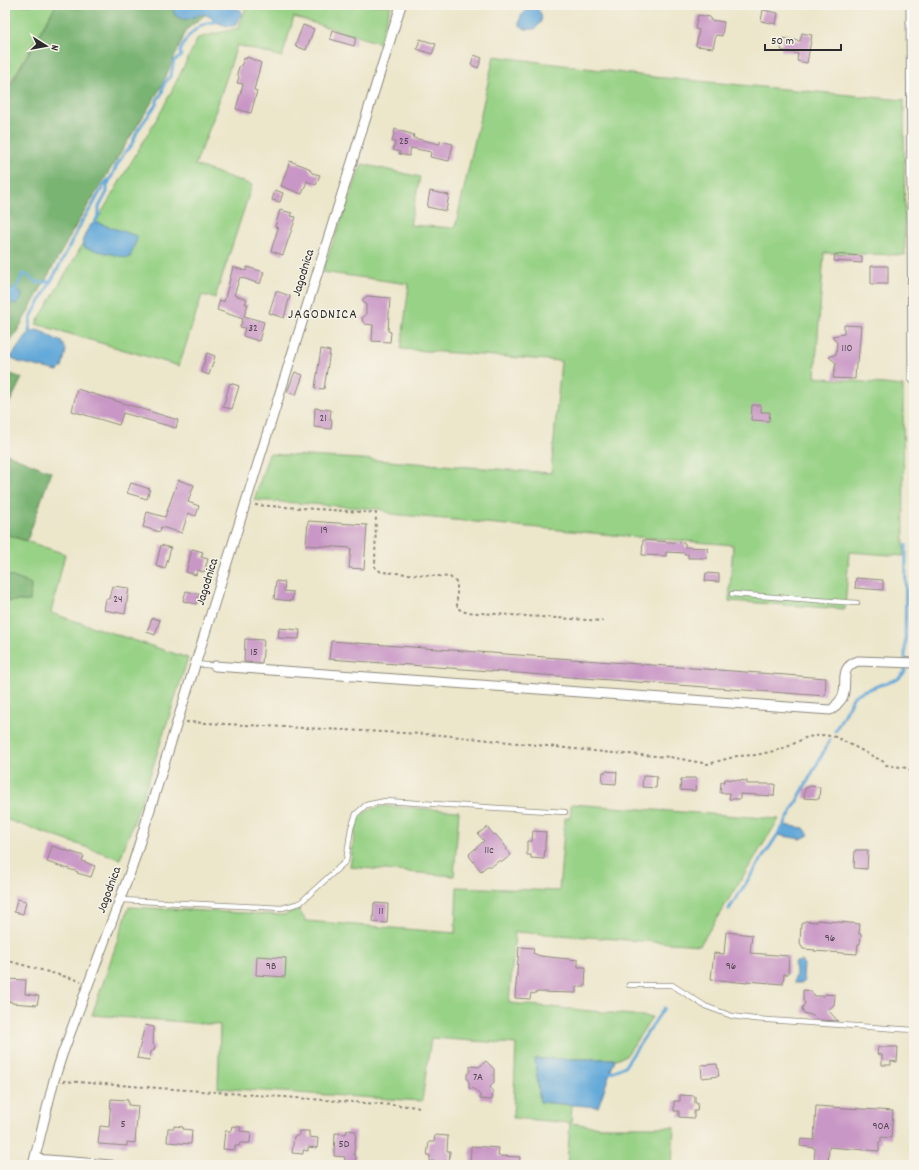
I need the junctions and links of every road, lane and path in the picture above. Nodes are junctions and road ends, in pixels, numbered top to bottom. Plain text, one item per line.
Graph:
1 (401, 5) edge
2 (912, 5) edge
3 (914, 378) edge
4 (246, 504) junction
5 (732, 594) dead end
6 (857, 602) dead end
7 (604, 621) dead end
8 (908, 663) edge
9 (196, 664) junction
10 (215, 666) joint
11 (178, 722) junction
12 (914, 773) edge
13 (565, 812) dead end
14 (121, 900) junction
15 (5, 960) edge
16 (89, 983) junction
17 (629, 985) dead end
18 (914, 1030) edge
19 (54, 1080) junction
20 (421, 1107) dead end
21 (34, 1162) edge
22 (111, 1165) edge

1 - 4 street, Jagodnica
2 - 3 street
4 - 7 path
4 - 9 street, Jagodnica
5 - 6 lane
8 - 10 street
9 - 10 lane
9 - 11 street, Jagodnica
11 - 12 path
11 - 14 street, Jagodnica
13 - 14 lane
14 - 16 street, Jagodnica
15 - 16 path
16 - 19 street, Jagodnica
17 - 18 lane
19 - 20 path
19 - 21 street, Jagodnica
21 - 22 street

